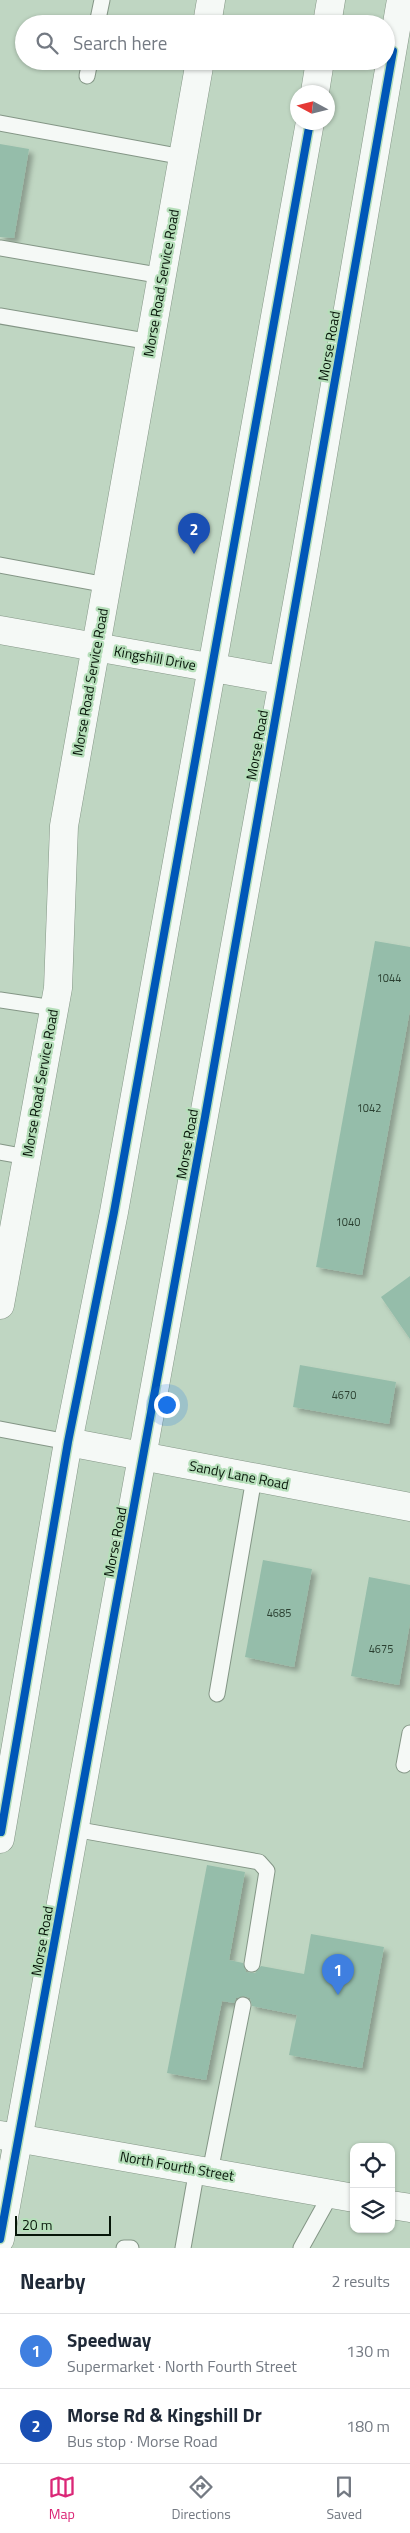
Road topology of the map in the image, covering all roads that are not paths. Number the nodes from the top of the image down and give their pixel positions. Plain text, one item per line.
1 (102, 0) edge
2 (211, 0) edge
3 (331, 0) edge
4 (402, 0) edge
5 (99, 15) edge
6 (208, 15) edge
7 (328, 15) edge
8 (395, 40) edge
9 (198, 70) edge
10 (319, 70) edge
11 (390, 70) edge
12 (316, 85) edge
13 (0, 124) edge
14 (309, 130) edge
15 (183, 156) junction
16 (0, 248) edge
17 (163, 276) junction
18 (0, 316) edge
19 (151, 342) junction
20 (0, 565) edge
21 (107, 585) junction
22 (0, 630) edge
23 (97, 648) junction
24 (211, 668) junction
25 (282, 680) junction
26 (0, 1000) edge
27 (54, 1008) junction
28 (0, 1152) edge
29 (27, 1157) junction
30 (0, 1305) edge
31 (0, 1429) edge
32 (68, 1442) junction
33 (144, 1456) junction
34 (254, 1478) junction
35 (410, 1507) edge
36 (217, 1694) dead end
37 (410, 1733) edge
38 (404, 1765) dead end
39 (74, 1829) junction
40 (0, 1839) edge
41 (252, 1964) dead end
42 (243, 2005) dead end
43 (10, 2136) edge
44 (203, 2171) junction
45 (342, 2196) edge
46 (395, 2206) edge
47 (410, 2208) edge
48 (0, 2239) edge
49 (124, 2248) edge
50 (131, 2248) edge
51 (182, 2248) edge
52 (302, 2248) edge

1 - 5 lane
2 - 6 main road
3 - 7 main road
4 - 8 main road, Morse Road
9 - 15 main road, Morse Road Service Road
10 - 12 main road
11 - 25 main road, Morse Road
13 - 15 lane
14 - 24 main road
15 - 17 main road, Morse Road Service Road
16 - 17 lane
17 - 19 main road, Morse Road Service Road
18 - 19 lane
19 - 21 main road, Morse Road Service Road
20 - 21 lane
21 - 23 main road, Morse Road Service Road
22 - 23 main road, Kingshill Drive
23 - 24 main road, Kingshill Drive
23 - 27 main road, Morse Road Service Road
24 - 25 main road, Kingshill Drive
24 - 32 main road
25 - 33 main road, Morse Road
26 - 27 lane
27 - 29 main road, Morse Road Service Road
28 - 29 lane
29 - 30 main road, Morse Road Service Road
31 - 32 lane
32 - 33 main road, Sandy Lane Road
32 - 40 main road
33 - 34 main road, Sandy Lane Road
33 - 39 main road, Morse Road
34 - 35 main road, Sandy Lane Road
34 - 36 lane
37 - 38 lane
39 - 41 lane
39 - 43 main road, Morse Road
42 - 44 lane
43 - 44 main road, North Fourth Street
43 - 48 main road, Morse Road
44 - 45 main road, North Fourth Street
44 - 51 lane
45 - 52 lane
46 - 47 main road
49 - 50 lane

